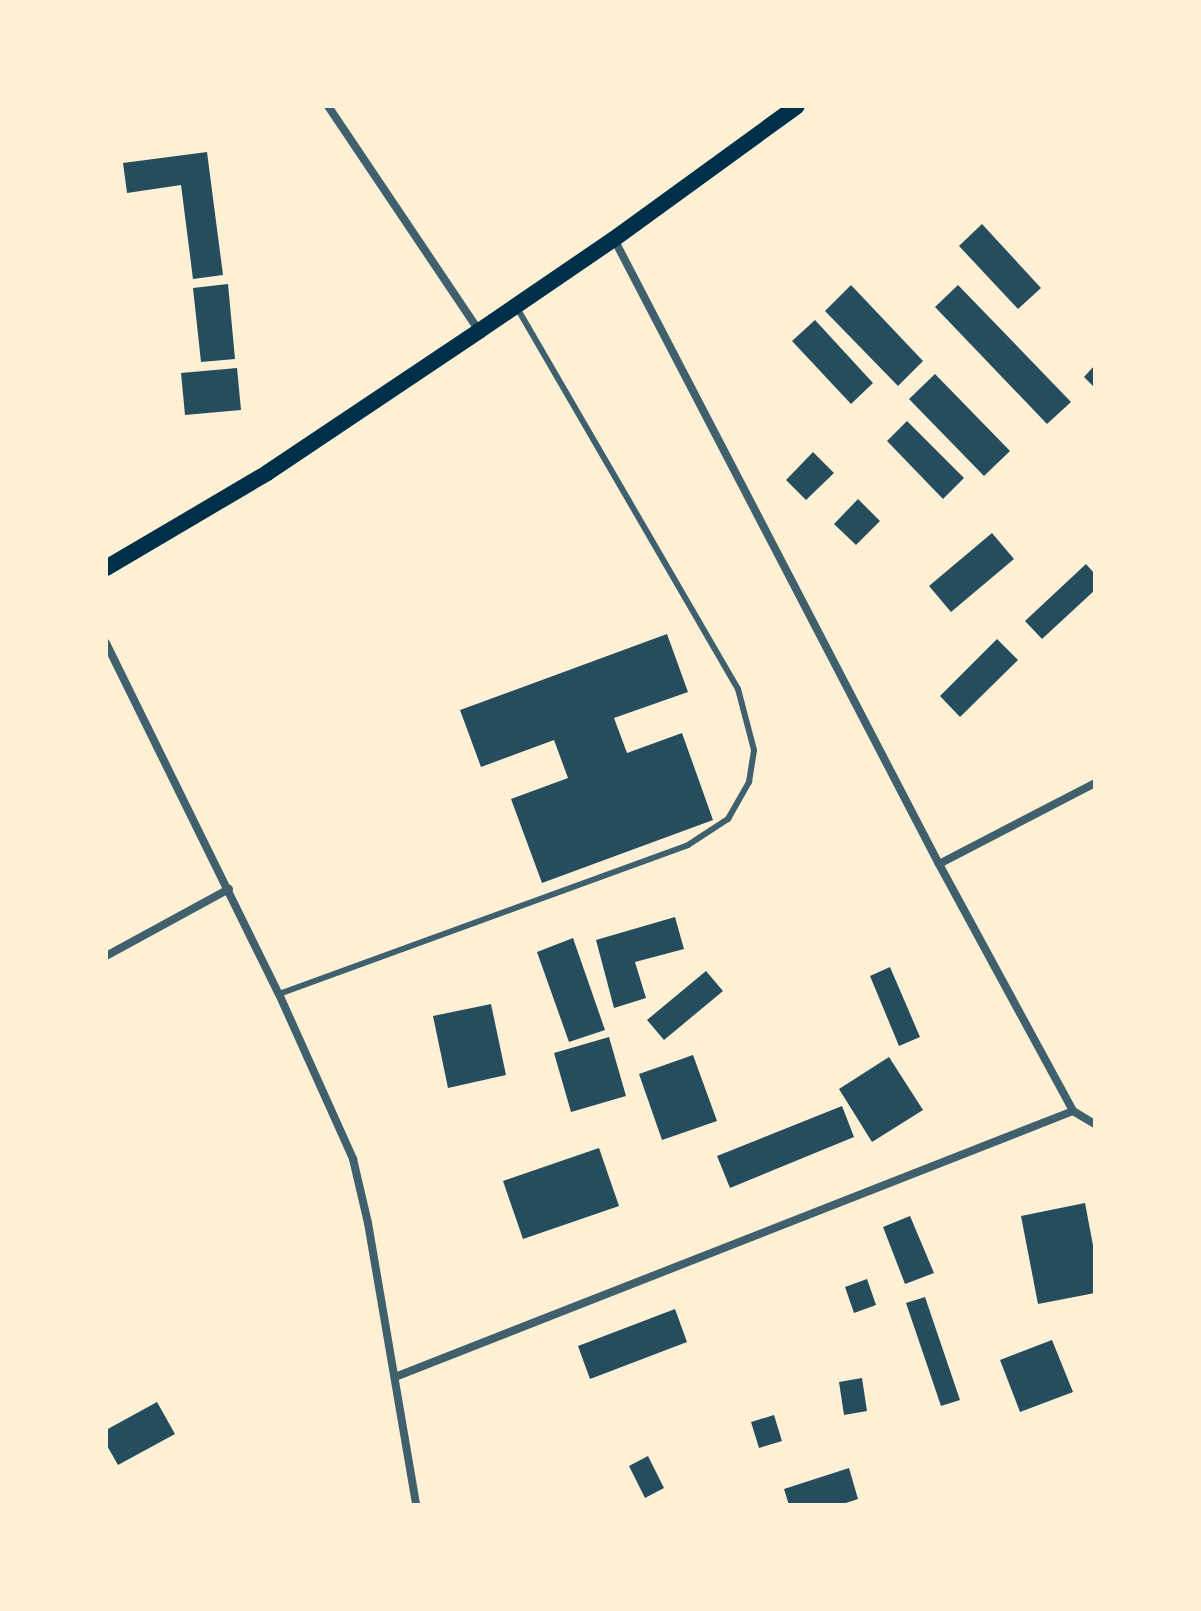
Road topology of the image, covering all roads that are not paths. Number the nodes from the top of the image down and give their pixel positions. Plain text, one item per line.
1 (328, 106) edge
2 (797, 106) edge
3 (614, 239) junction
4 (516, 304) junction
5 (479, 331) junction
6 (106, 568) edge
7 (106, 643) edge
8 (1095, 783) edge
9 (939, 864) junction
10 (229, 889) junction
11 (106, 956) edge
12 (279, 994) junction
13 (1073, 1111) junction
14 (1095, 1124) edge
15 (395, 1377) junction
16 (416, 1505) edge

1 - 5 street
2 - 3 main road
3 - 4 main road
3 - 9 street
4 - 5 main road
4 - 12 lane
5 - 6 main road
7 - 10 street
8 - 9 street
9 - 13 street
10 - 11 street
10 - 12 street
12 - 15 street
13 - 14 street
13 - 15 street
15 - 16 street

